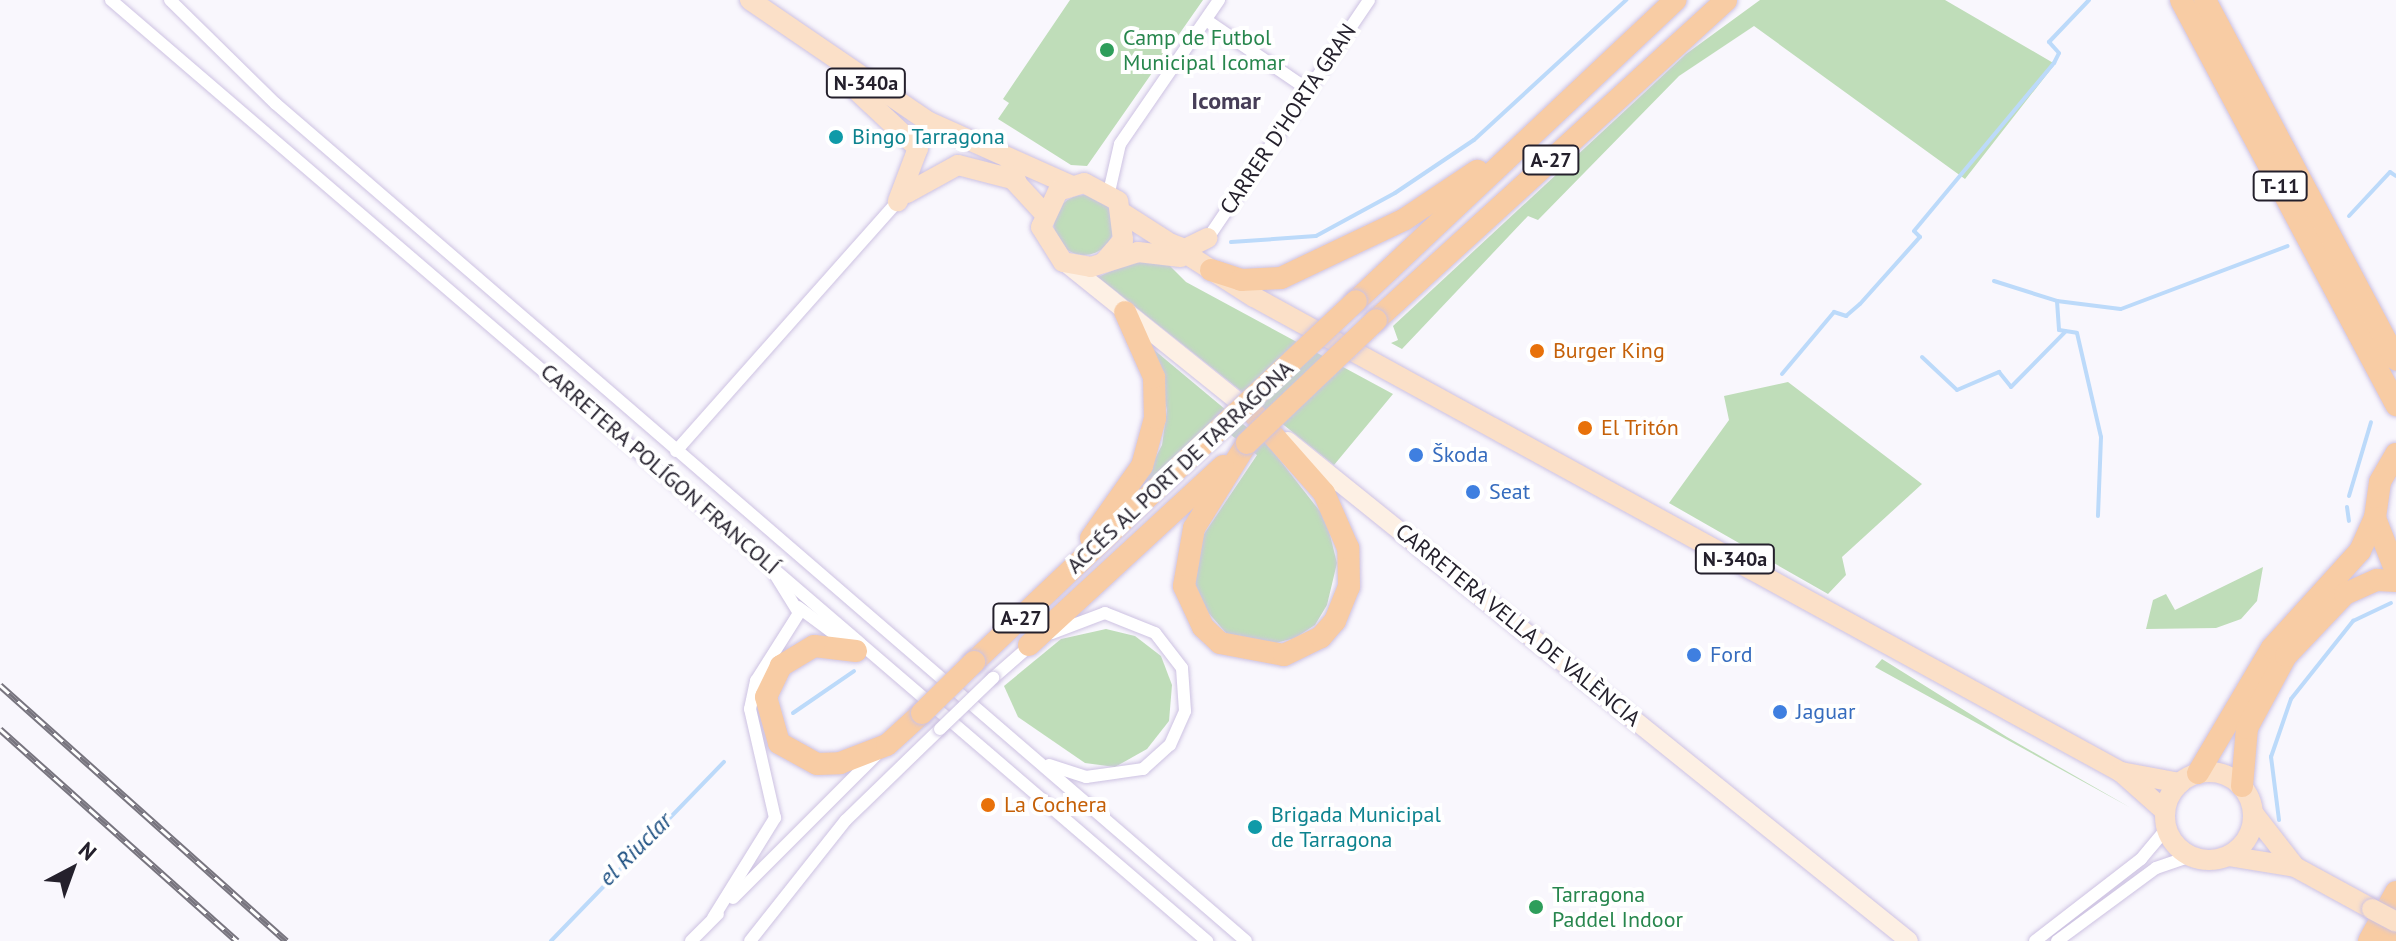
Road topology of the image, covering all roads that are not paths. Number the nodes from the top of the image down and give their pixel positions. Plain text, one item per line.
1 (111, 0) edge
2 (170, 0) edge
3 (750, 0) edge
4 (1219, 0) edge
5 (1369, 0) edge
6 (1675, 0) edge
7 (1726, 0) edge
8 (2181, 0) edge
9 (2205, 0) edge
10 (1206, 20) junction
11 (805, 41) junction
12 (1307, 89) junction
13 (1578, 91) junction
14 (959, 138) junction
15 (1016, 180) junction
16 (1070, 185) junction
17 (1109, 192) junction
18 (898, 201) junction
19 (1043, 212) junction
20 (1124, 214) junction
21 (1208, 238) joint
22 (1163, 241) junction
23 (1104, 262) junction
24 (1067, 264) junction
25 (1202, 265) junction
26 (1125, 312) junction
27 (2388, 366) edge
28 (2396, 405) edge
29 (1255, 415) junction
30 (1247, 443) junction
31 (676, 451) junction
32 (2396, 454) edge
33 (2375, 518) junction
34 (760, 555) junction
35 (2396, 572) edge
36 (1069, 573) junction
37 (2396, 581) edge
38 (798, 607) junction
39 (1029, 645) junction
40 (856, 651) junction
41 (904, 678) junction
42 (887, 745) junction
43 (1042, 762) junction
44 (2121, 772) junction
45 (2189, 778) junction
46 (2242, 786) junction
47 (2253, 813) junction
48 (2166, 819) junction
49 (2191, 856) junction
50 (2228, 856) junction
51 (2295, 867) junction
52 (2396, 892) edge
53 (713, 918) junction
54 (2396, 922) edge
55 (2396, 932) edge
56 (691, 941) edge
57 (750, 941) edge
58 (1207, 941) edge
59 (1246, 941) edge
60 (1909, 941) edge
61 (2035, 941) edge
62 (2057, 941) edge
63 (2369, 941) edge
64 (2391, 941) edge

1 - 34 street, CARRETERA POLÍGON FRANCOLÍ
2 - 31 street, CARRETERA POLÍGON FRANCOLÍ
3 - 11 main road, N-340a
4 - 10 street
5 - 12 street, CARRER D'HORTA GRAN
6 - 13 highway, ACCÉS AL PORT DE TARRAGONA / A-27
7 - 30 highway, ACCÉS AL PORT DE TARRAGONA / A-27, bridge
8 - 27 highway, T-11
9 - 27 highway, T-11
10 - 12 street
10 - 17 street
11 - 14 main road, N-340a
11 - 18 main road
12 - 21 street, CARRER D'HORTA GRAN
13 - 25 highway
13 - 36 highway, ACCÉS AL PORT DE TARRAGONA / A-27, bridge
14 - 15 main road, N-340a
14 - 16 main road, N-340a
15 - 18 main road
15 - 19 main road, N-340a
16 - 17 main road, N-340a
16 - 19 main road
17 - 20 main road, N-340a
18 - 31 street
19 - 24 main road, N-340a
20 - 22 main road, N-340a
20 - 23 main road
21 - 22 main road
22 - 25 main road, N-340a
23 - 24 main road, N-340a
23 - 25 main road, N-340a
24 - 26 street, CARRETERA VELLA DE VALÈNCIA
25 - 44 main road, N-340a
26 - 29 street, CARRETERA VELLA DE VALÈNCIA
26 - 36 highway
27 - 28 highway, T-11
29 - 30 highway
29 - 60 street, CARRETERA VELLA DE VALÈNCIA
30 - 39 highway, ACCÉS AL PORT DE TARRAGONA / A-27
31 - 43 street, CARRETERA POLÍGON FRANCOLÍ
32 - 33 highway
33 - 35 highway
33 - 45 highway
34 - 38 street
34 - 41 street, CARRETERA POLÍGON FRANCOLÍ
36 - 42 highway, ACCÉS AL PORT DE TARRAGONA / A-27, bridge
37 - 46 highway
38 - 40 street
38 - 53 street
39 - 43 street
39 - 57 street, ACCÉS AL PORT DE TARRAGONA / A-27, bridge
40 - 41 street
40 - 42 highway
41 - 58 street, CARRETERA POLÍGON FRANCOLÍ
42 - 53 street, ACCÉS AL PORT DE TARRAGONA / A-27
43 - 59 street, CARRETERA POLÍGON FRANCOLÍ
44 - 45 main road, N-340a
44 - 48 main road, N-340a
45 - 46 main road, N-340a
45 - 48 main road
46 - 47 main road
47 - 50 main road
47 - 51 main road
48 - 49 main road, N-340a
48 - 61 street
49 - 50 main road
49 - 62 street
50 - 51 main road
51 - 54 main road, bridge
52 - 63 highway
53 - 56 street, ACCÉS AL PORT DE TARRAGONA / A-27
55 - 64 highway

